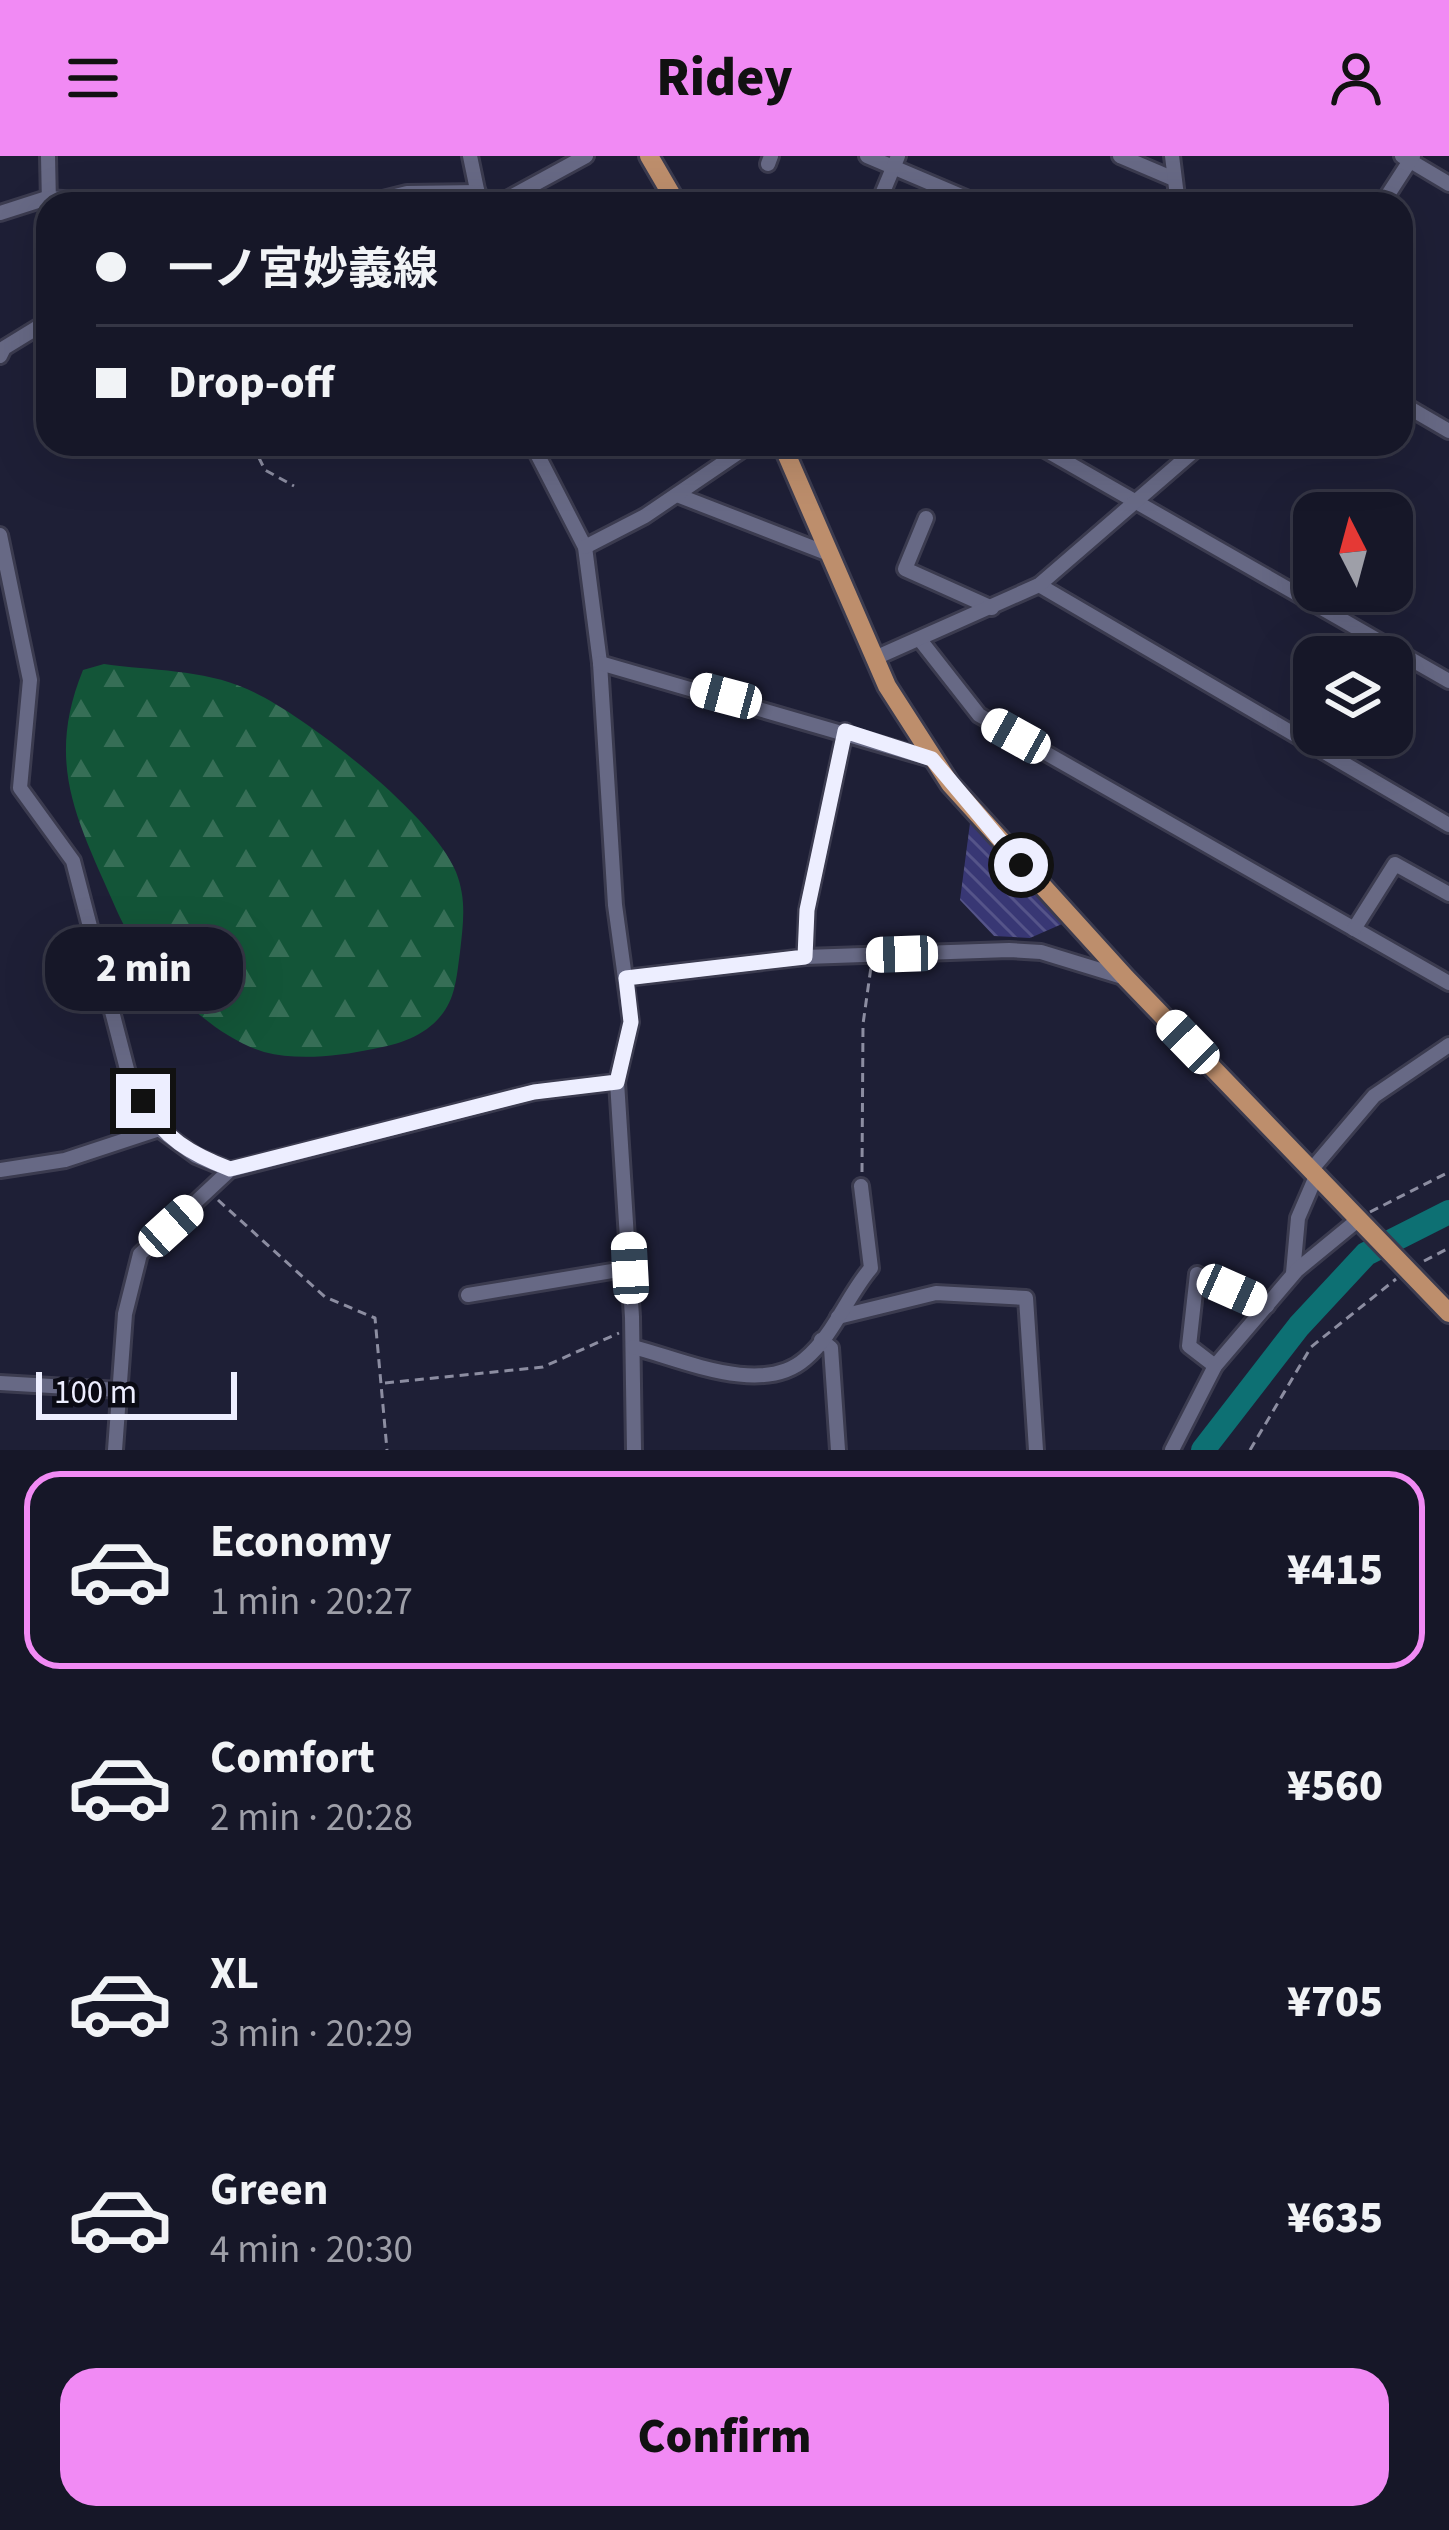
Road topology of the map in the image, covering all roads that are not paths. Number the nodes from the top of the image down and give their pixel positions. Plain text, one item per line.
1 (48, 156) edge
2 (470, 156) edge
3 (586, 156) edge
4 (649, 156) edge
5 (867, 156) edge
6 (1120, 156) edge
7 (1172, 156) edge
8 (1408, 158) edge
9 (896, 162) edge
10 (1174, 178) junction
11 (1449, 184) edge
12 (48, 192) edge
13 (478, 192) edge
14 (527, 192) edge
15 (670, 192) edge
16 (883, 192) edge
17 (952, 192) edge
18 (1176, 192) edge
19 (1389, 192) edge
20 (36, 204) edge
21 (0, 213) edge
22 (36, 328) edge
23 (0, 356) edge
24 (1413, 410) edge
25 (1449, 431) edge
26 (538, 456) edge
27 (734, 456) edge
28 (787, 456) edge
29 (1057, 456) edge
30 (1188, 456) edge
31 (677, 494) junction
32 (1138, 499) junction
33 (926, 518) dead end
34 (0, 535) edge
35 (585, 547) junction
36 (829, 554) junction
37 (1039, 585) junction
38 (992, 608) junction
39 (921, 641) junction
40 (875, 658) junction
41 (600, 662) junction
42 (1449, 681) edge
43 (845, 731) junction
44 (932, 759) junction
45 (1449, 825) edge
46 (1449, 894) edge
47 (1354, 928) junction
48 (805, 957) junction
49 (626, 978) junction
50 (1126, 978) junction
51 (1449, 983) edge
52 (1449, 1046) edge
53 (617, 1082) junction
54 (158, 1129) junction
55 (230, 1169) junction
56 (0, 1170) edge
57 (1314, 1172) junction
58 (861, 1186) road end
59 (1362, 1222) junction
60 (630, 1268) junction
61 (1293, 1274) junction
62 (468, 1295) dead end
63 (1268, 1306) junction
64 (1449, 1313) edge
65 (838, 1318) junction
66 (821, 1340) junction
67 (633, 1347) junction
68 (1215, 1366) junction
69 (0, 1383) edge
70 (118, 1390) junction
71 (115, 1450) edge
72 (634, 1450) edge
73 (838, 1450) edge
74 (1036, 1450) edge
75 (1172, 1450) edge

1 - 12 street
2 - 13 street
3 - 14 street
4 - 15 main road
5 - 9 street
6 - 10 street
7 - 10 street
8 - 11 street
8 - 19 street
9 - 16 street
9 - 17 street
10 - 18 street
20 - 21 street
22 - 23 street
24 - 25 street
26 - 35 street
27 - 31 street
28 - 36 main road
29 - 32 street
30 - 32 street
31 - 35 street
31 - 36 street
32 - 37 street
32 - 42 street
33 - 38 street
34 - 54 street
35 - 41 street
36 - 40 main road
37 - 38 street
37 - 45 street
38 - 39 street
39 - 40 street
39 - 47 street
40 - 44 main road
41 - 43 street
41 - 49 street
43 - 44 street
43 - 48 street
44 - 50 main road
46 - 47 street
47 - 51 street
48 - 49 street
48 - 50 street
49 - 53 street
50 - 57 main road
52 - 57 street
53 - 55 street
53 - 60 street
54 - 55 street
54 - 56 street
55 - 70 street
57 - 59 main road
57 - 61 street
58 - 65 street
59 - 61 street
59 - 64 main road
60 - 62 street
60 - 67 street
61 - 63 street
63 - 68 street
63 - 68 street
65 - 66 street
65 - 74 street
66 - 67 street
66 - 73 street
67 - 72 street
68 - 75 street
69 - 70 street
70 - 71 street

